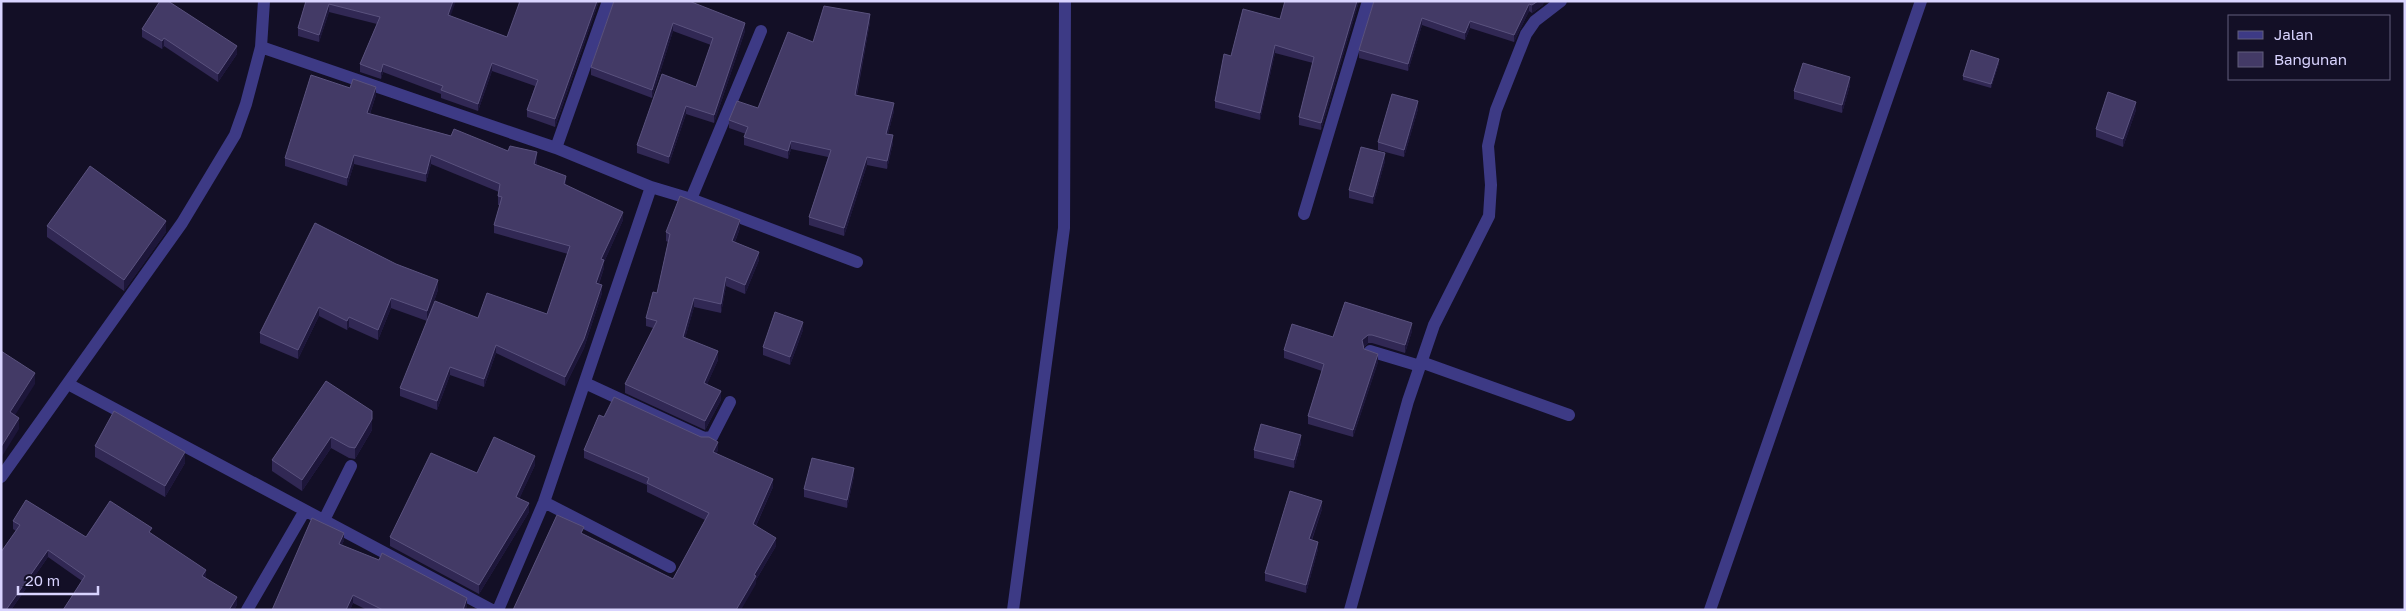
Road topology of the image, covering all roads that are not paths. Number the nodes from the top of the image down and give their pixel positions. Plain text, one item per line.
1 (264, 1) edge
2 (608, 1) edge
3 (1065, 1) edge
4 (1368, 1) edge
5 (1561, 1) edge
6 (1921, 1) edge
7 (761, 30) dead end
8 (260, 47) junction
9 (556, 148) junction
10 (651, 187) junction
11 (691, 198) junction
12 (1304, 214) dead end
13 (857, 262) dead end
14 (1370, 351) edge
15 (1421, 364) junction
16 (585, 383) junction
17 (68, 384) junction
18 (730, 402) dead end
19 (1569, 415) dead end
20 (351, 466) edge
21 (1, 477) edge
22 (544, 502) junction
23 (304, 512) junction
24 (323, 522) junction
25 (670, 567) dead end
26 (247, 610) edge
27 (492, 610) edge
28 (498, 610) edge
29 (1013, 610) edge
30 (1350, 610) edge
31 (1710, 610) edge

1 - 8 street
2 - 9 street
3 - 29 street
4 - 12 street
5 - 15 street
6 - 31 street
7 - 11 street
8 - 9 street
8 - 17 street
9 - 10 street
10 - 11 street
10 - 16 street
11 - 13 street
14 - 15 street
15 - 19 street
15 - 30 street
16 - 18 street
16 - 22 street
17 - 21 street
17 - 23 street
20 - 24 street
22 - 25 street
22 - 28 street
23 - 24 street
23 - 26 street
24 - 27 street

